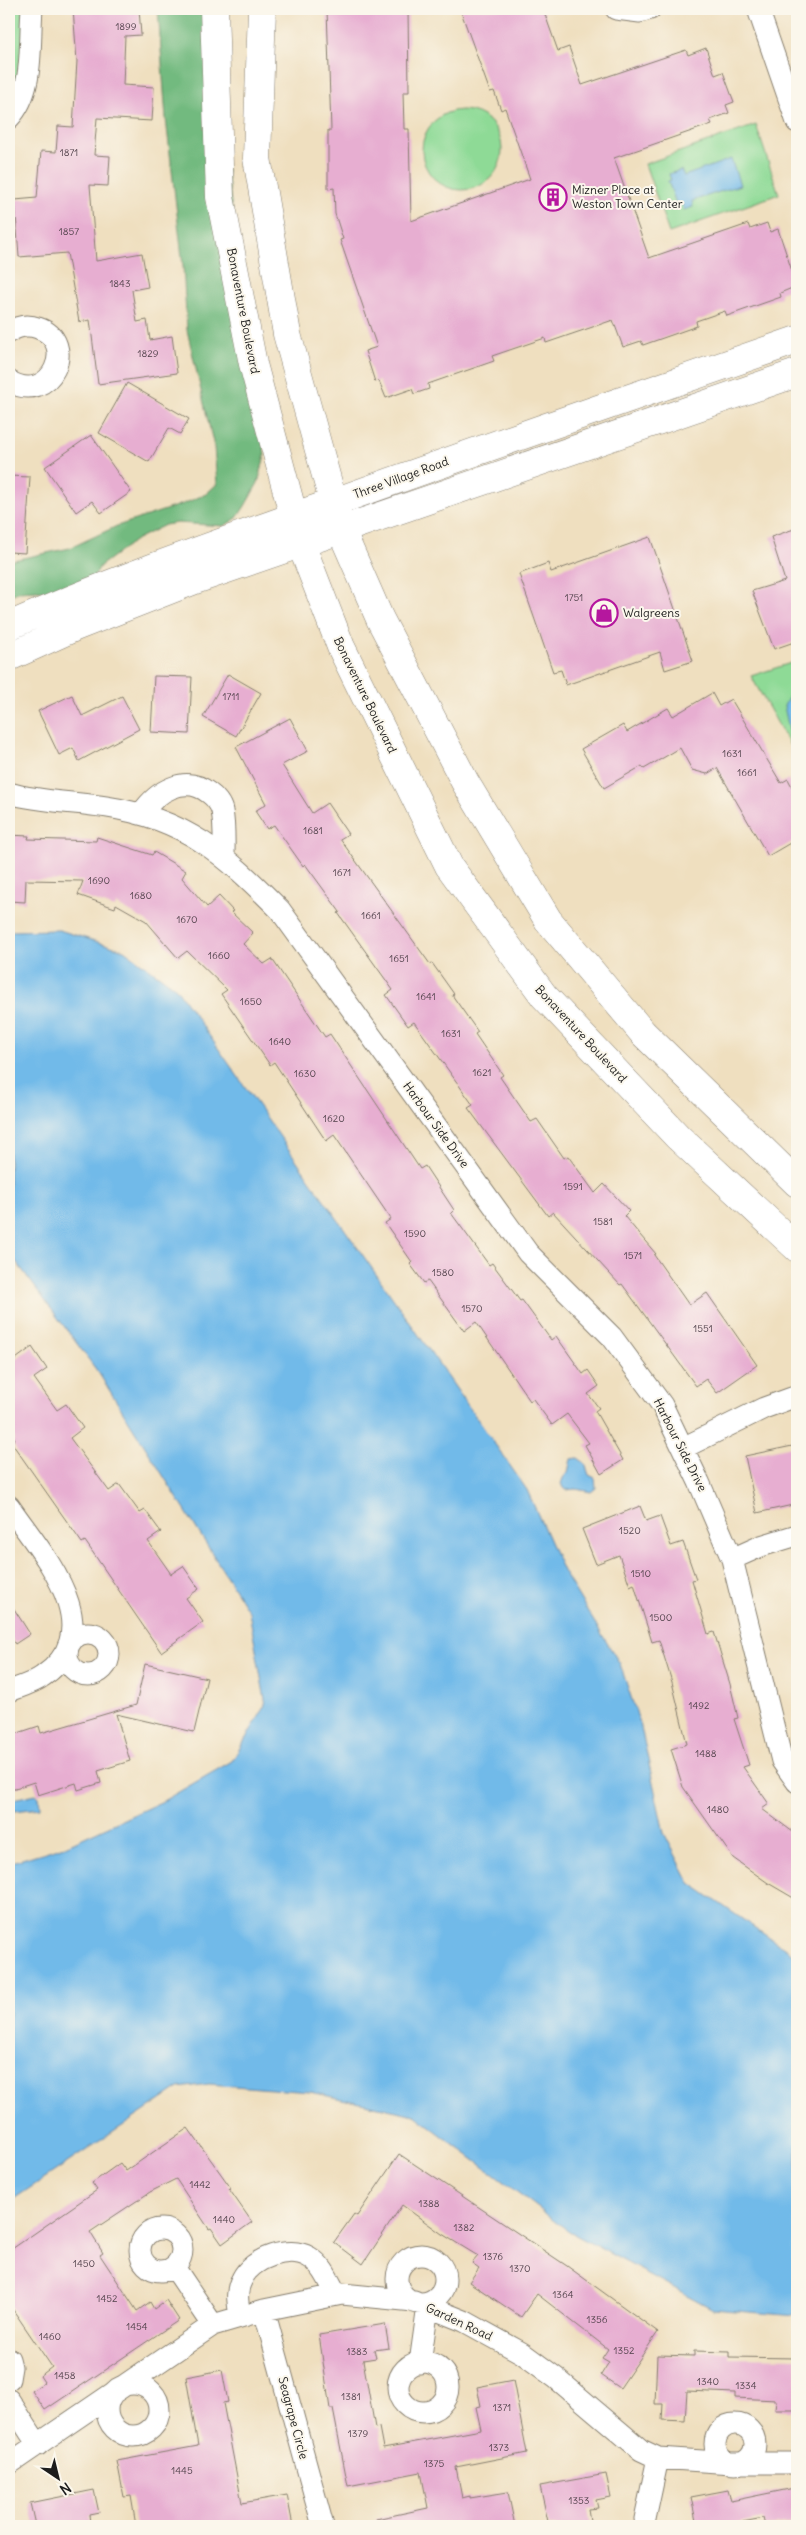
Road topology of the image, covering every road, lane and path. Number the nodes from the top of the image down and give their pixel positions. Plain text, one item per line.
1 (32, 9) edge
2 (214, 9) edge
3 (262, 9) edge
4 (616, 9) edge
5 (650, 9) edge
6 (758, 9) edge
7 (9, 118) edge
8 (797, 122) edge
9 (9, 332) edge
10 (797, 340) edge
11 (797, 373) edge
12 (9, 381) edge
13 (333, 502) junction
14 (293, 516) junction
15 (341, 530) junction
16 (301, 544) junction
17 (9, 626) edge
18 (9, 657) edge
19 (9, 793) edge
20 (48, 800) junction
21 (9, 801) edge
22 (142, 813) junction
23 (224, 857) junction
24 (797, 1183) edge
25 (797, 1248) edge
26 (797, 1385) edge
27 (797, 1396) edge
28 (764, 1408) junction
29 (683, 1448) junction
30 (9, 1506) edge
31 (797, 1535) edge
32 (732, 1559) junction
33 (9, 1692) edge
34 (797, 1782) edge
35 (174, 2267) dead end
36 (336, 2294) junction
37 (421, 2304) junction
38 (264, 2310) junction
39 (240, 2316) junction
40 (213, 2325) junction
41 (9, 2359) edge
42 (420, 2363) dead end
43 (9, 2379) edge
44 (9, 2400) edge
45 (38, 2445) junction
46 (658, 2458) junction
47 (797, 2463) edge
48 (9, 2464) edge
49 (644, 2524) edge
50 (322, 2526) edge

1 - 7 street
2 - 14 main road, Bonaventure Boulevard
3 - 13 main road
4 - 5 street
6 - 8 street
9 - 12 street
10 - 13 main road, Three Village Road
11 - 15 main road
13 - 14 main road, Three Village Road
13 - 15 main road
14 - 16 main road, Bonaventure Boulevard
14 - 17 main road, Three Village Road
15 - 16 main road
15 - 24 main road
16 - 18 main road
16 - 25 main road, Bonaventure Boulevard
19 - 20 street, Harbour Side Drive
20 - 21 street, Harbour Side Drive
20 - 22 street, Harbour Side Drive
22 - 23 street, Harbour Side Drive
22 - 23 street
23 - 29 street, Harbour Side Drive
26 - 28 street
27 - 28 street
28 - 29 street
29 - 32 street, Harbour Side Drive
30 - 33 street
31 - 32 street
32 - 34 street, Harbour Side Drive
35 - 40 street
36 - 37 street, Garden Road
36 - 38 street, Garden Road
36 - 39 street
37 - 42 street
37 - 46 street, Garden Road
38 - 39 street, Garden Road
38 - 50 street, Seagrape Circle
39 - 40 street, Garden Road
40 - 45 street, Garden Road
41 - 43 street
44 - 45 street
45 - 48 street, Garden Road
46 - 47 street, Garden Road
46 - 49 street

